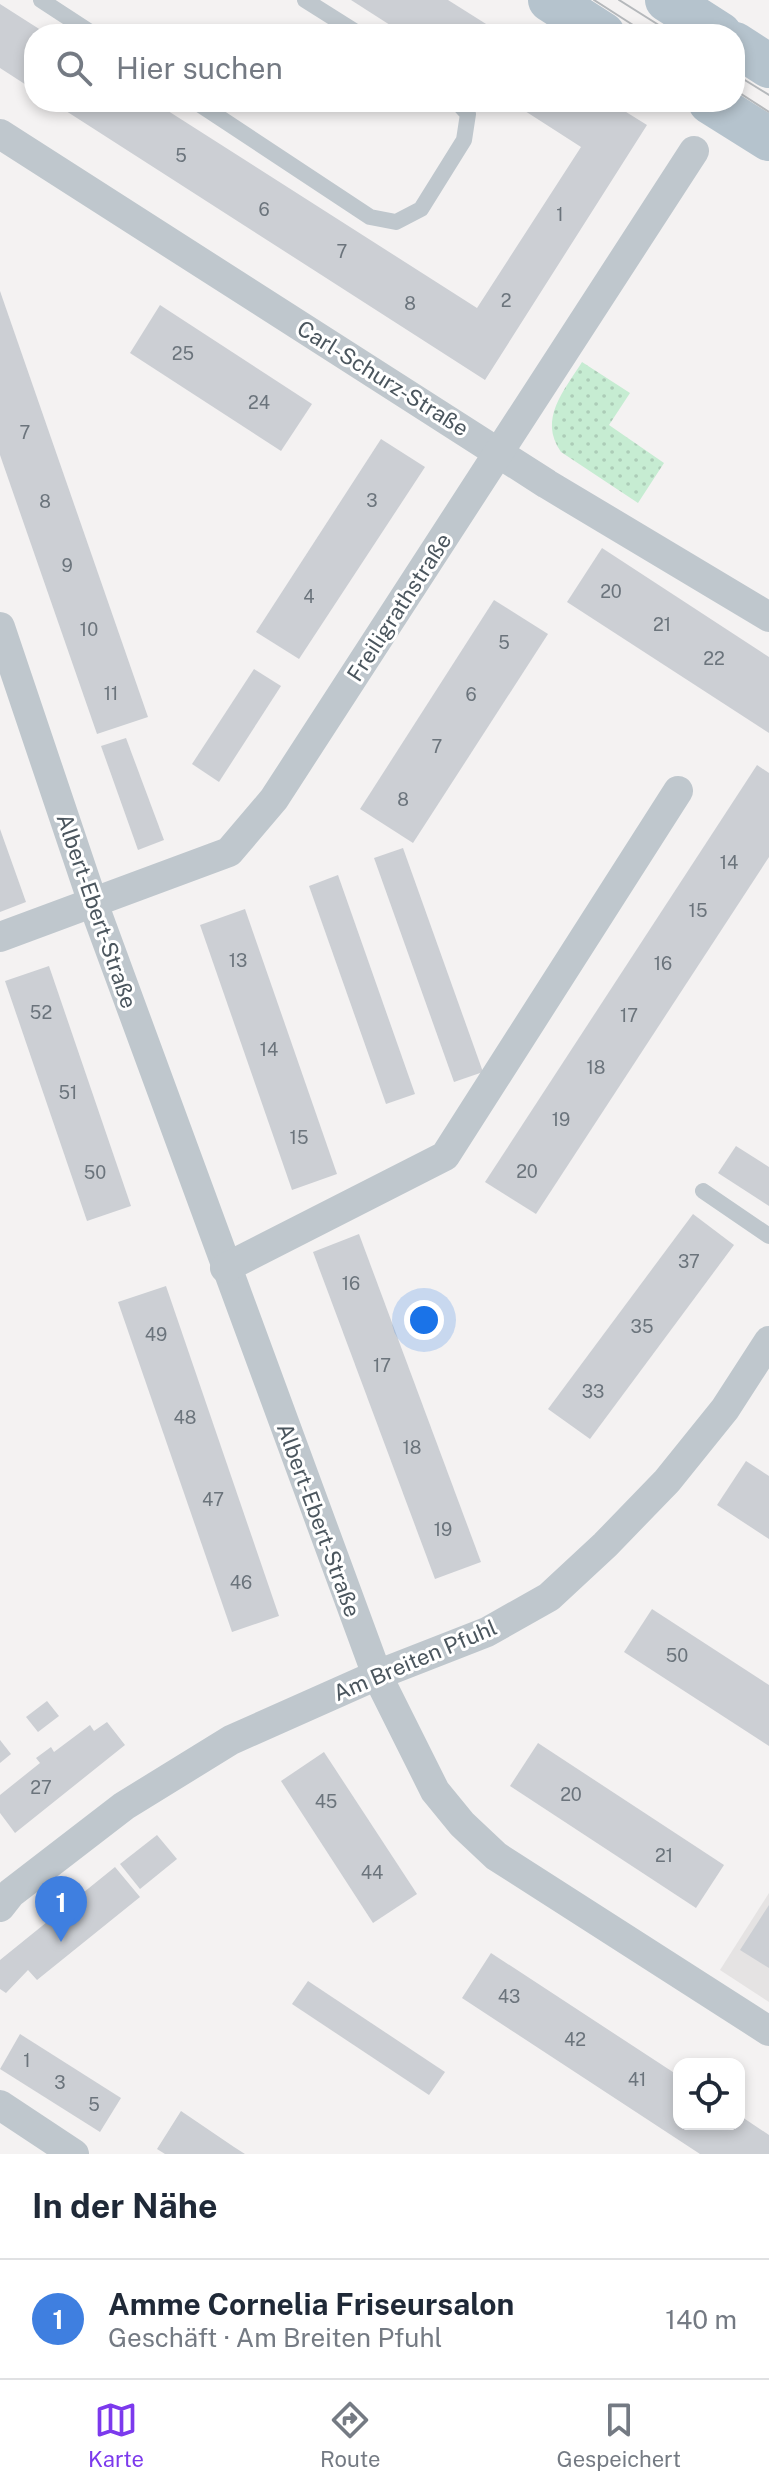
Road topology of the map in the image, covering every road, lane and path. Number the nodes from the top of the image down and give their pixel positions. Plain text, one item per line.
1 (41, 0) edge
2 (305, 0) edge
3 (550, 0) edge
4 (667, 0) edge
5 (78, 24) edge
6 (343, 24) edge
7 (587, 24) edge
8 (704, 24) edge
9 (745, 50) edge
10 (769, 66) edge
11 (211, 112) edge
12 (466, 112) edge
13 (726, 112) edge
14 (0, 134) edge
15 (769, 139) edge
16 (694, 151) dead end
17 (499, 452) junction
18 (769, 617) edge
19 (0, 627) edge
20 (678, 791) dead end
21 (93, 903) junction
22 (0, 937) edge
23 (703, 1191) dead end
24 (769, 1236) edge
25 (225, 1268) junction
26 (769, 1341) edge
27 (377, 1675) junction
28 (4, 1893) edge
29 (769, 2031) edge
30 (0, 2105) edge
31 (74, 2154) edge

1 - 5 lane
2 - 6 lane
3 - 7 main road
4 - 8 main road
9 - 10 main road
11 - 12 lane
13 - 15 main road
14 - 17 street, Carl-Schurz-Straße
16 - 17 street, Freiligrathstraße
17 - 18 street, Carl-Schurz-Straße
17 - 21 street, Freiligrathstraße
19 - 21 street, Albert-Ebert-Straße
20 - 25 street
21 - 22 street, Freiligrathstraße
21 - 25 street, Albert-Ebert-Straße
23 - 24 lane
25 - 27 street, Albert-Ebert-Straße
26 - 27 street, Am Breiten Pfuhl
27 - 28 street, Am Breiten Pfuhl
27 - 29 street, Albert-Ebert-Straße
30 - 31 street

